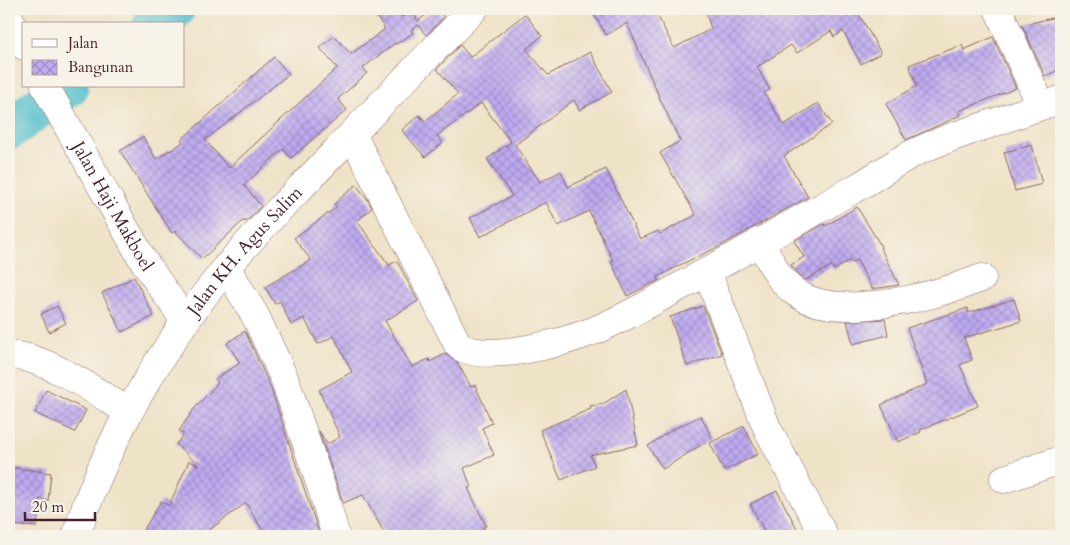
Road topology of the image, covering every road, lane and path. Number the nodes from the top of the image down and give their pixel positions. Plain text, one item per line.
1 (474, 9) edge
2 (998, 9) edge
3 (9, 18) edge
4 (22, 42) edge
5 (46, 88) edge
6 (1051, 103) edge
7 (352, 134) junction
8 (760, 241) junction
9 (226, 267) junction
10 (707, 272) junction
11 (982, 278) dead end
12 (185, 321) junction
13 (9, 355) edge
14 (129, 412) junction
15 (1061, 460) edge
16 (1004, 479) dead end
17 (76, 536) edge
18 (336, 536) edge
19 (824, 536) edge

1 - 7 main road, Jalan KH. Agus Salim
2 - 6 main road
3 - 4 main road
5 - 12 main road, Jalan Haji Makboel
6 - 8 main road
7 - 9 main road, Jalan KH. Agus Salim
7 - 10 main road
8 - 10 main road
8 - 11 main road
9 - 12 main road, Jalan KH. Agus Salim
9 - 18 main road
10 - 19 main road
12 - 14 main road, Jalan KH. Agus Salim
13 - 14 main road
14 - 17 main road, Jalan KH. Agus Salim
15 - 16 main road

